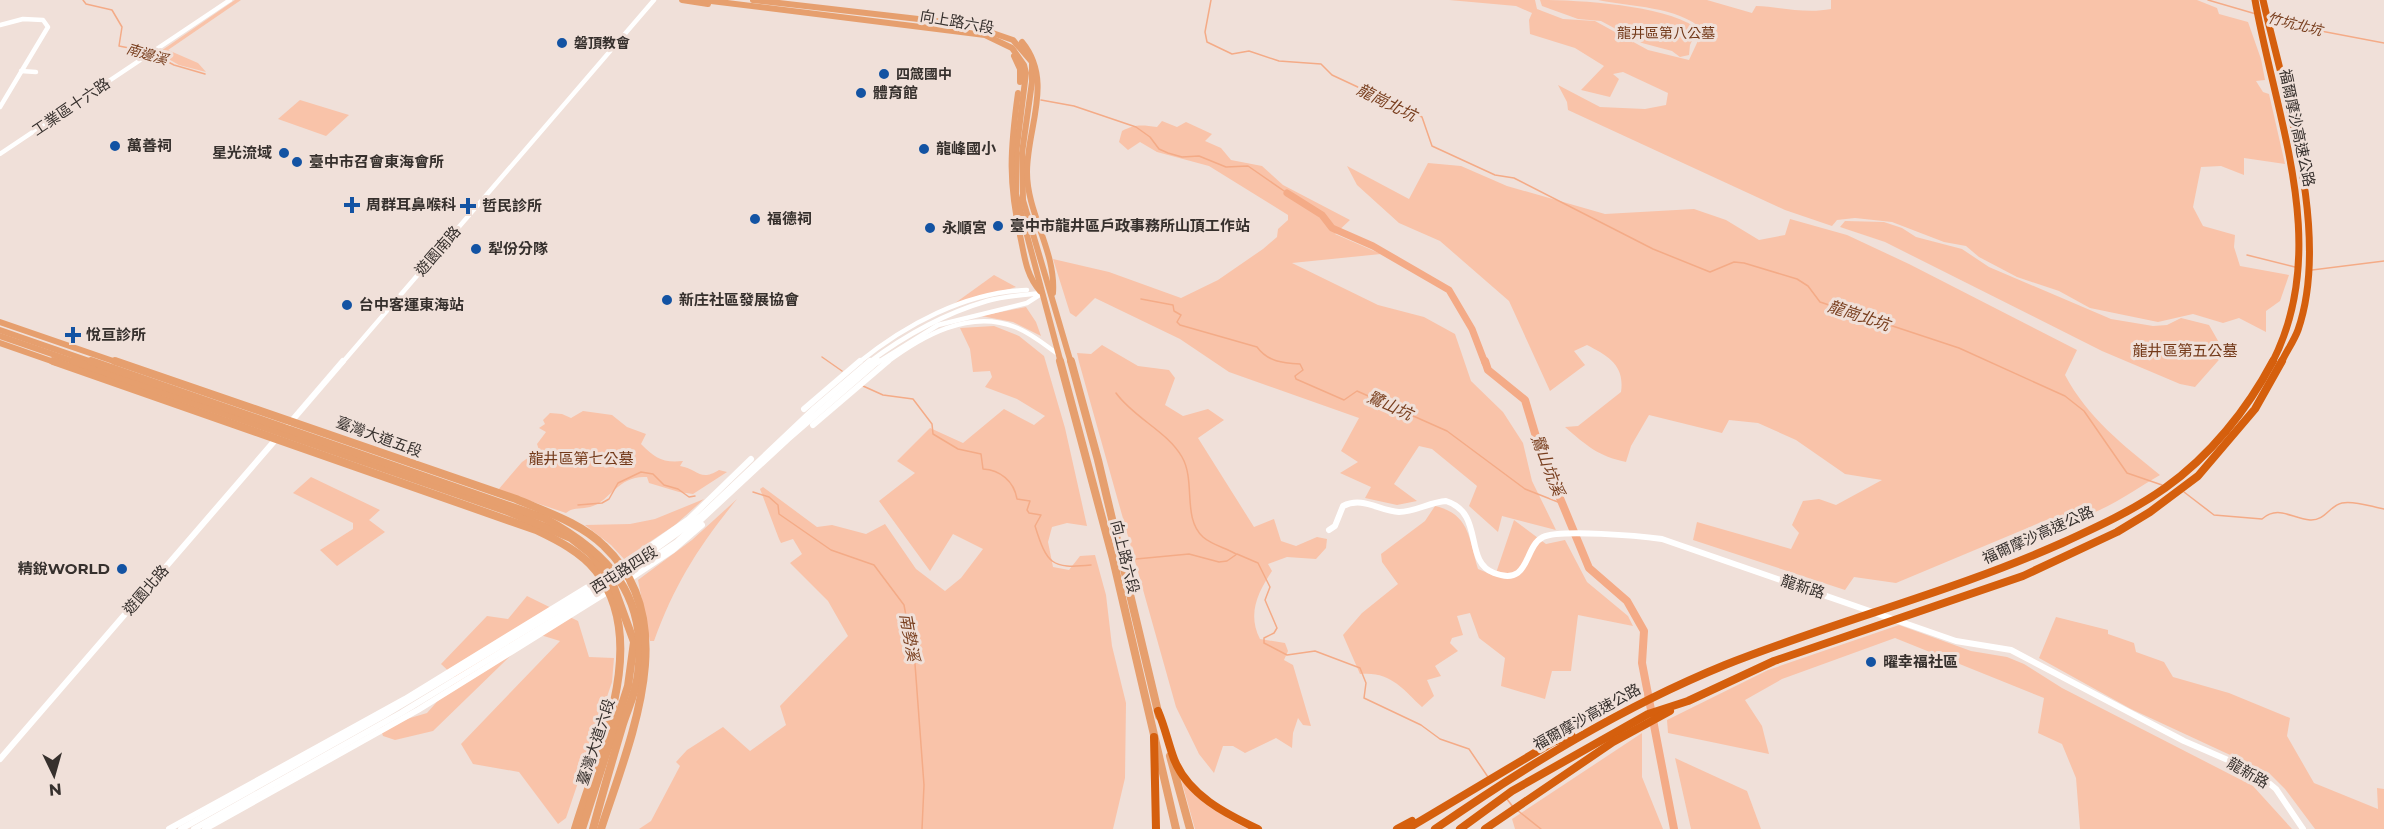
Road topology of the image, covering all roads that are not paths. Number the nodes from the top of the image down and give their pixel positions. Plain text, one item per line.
1 (230, 0) edge
2 (654, 0) edge
3 (682, 0) edge
4 (703, 0) edge
5 (728, 0) edge
6 (753, 0) edge
7 (2255, 0) edge
8 (2263, 0) edge
9 (0, 25) edge
10 (21, 71) junction
11 (36, 72) dead end
12 (0, 107) edge
13 (0, 154) edge
14 (1042, 293) junction
15 (1053, 296) junction
16 (951, 321) junction
17 (987, 321) junction
18 (0, 322) edge
19 (0, 330) edge
20 (0, 336) edge
21 (0, 343) edge
22 (1059, 355) junction
23 (804, 409) dead end
24 (813, 425) dead end
25 (284, 430) junction
26 (751, 459) dead end
27 (764, 462) junction
28 (544, 518) junction
29 (563, 519) junction
30 (1329, 530) dead end
31 (675, 540) junction
32 (623, 566) junction
33 (608, 575) junction
34 (627, 581) junction
35 (611, 590) junction
36 (556, 616) junction
37 (632, 662) joint
38 (622, 668) joint
39 (641, 678) junction
40 (443, 681) junction
41 (450, 690) junction
42 (405, 699) junction
43 (1688, 701) junction
44 (1158, 711) junction
45 (401, 713) junction
46 (1587, 731) junction
47 (1154, 737) junction
48 (0, 759) edge
49 (1435, 811) junction
50 (1487, 827) edge
51 (169, 829) edge
52 (181, 829) edge
53 (194, 829) edge
54 (205, 829) edge
55 (575, 829) edge
56 (582, 829) edge
57 (592, 829) edge
58 (601, 829) edge
59 (1156, 829) edge
60 (1176, 829) edge
61 (1190, 829) edge
62 (1258, 829) edge
63 (1397, 829) edge
64 (1407, 829) edge
65 (1435, 829) edge
66 (1460, 829) edge
67 (2303, 829) edge

1 - 13 street, 工業區十六路
2 - 25 street, 遊園南路
3 - 14 main road, 向上路六段
4 - 14 main road, 向上路六段
5 - 15 main road, 向上路六段
6 - 15 main road, 向上路六段
7 - 46 highway, 福爾摩沙高速公路
8 - 43 highway, 福爾摩沙高速公路
9 - 10 street
10 - 11 street
10 - 12 street
14 - 15 street
14 - 16 street, 西屯路四段
14 - 22 main road, 向上路六段
14 - 23 street
14 - 31 street, 西屯路四段
15 - 44 main road, 向上路六段
16 - 17 street
16 - 27 street, 西屯路四段
17 - 22 street
17 - 24 street
18 - 25 main road, 臺灣大道五段
19 - 25 main road, 臺灣大道五段
20 - 25 main road, 臺灣大道五段
21 - 25 main road, 臺灣大道五段
22 - 47 main road, 向上路六段
25 - 28 main road, 臺灣大道五段
25 - 29 main road, 臺灣大道五段
25 - 33 main road, 臺灣大道五段
25 - 48 street, 遊園北路
26 - 32 street, 西屯路四段
27 - 31 street, 西屯路四段
27 - 34 street, 西屯路四段
28 - 29 street
28 - 33 main road, 臺灣大道五段
29 - 32 main road, 臺灣大道五段
30 - 67 street, 龍新路
31 - 36 street, 西屯路四段
32 - 33 street, 西屯路四段
32 - 34 main road, 臺灣大道五段
33 - 34 main road, 臺灣大道五段
33 - 35 main road, 臺灣大道五段
33 - 42 street, 西屯路四段
34 - 35 street, 西屯路四段
34 - 39 main road, 臺灣大道五段
35 - 37 main road, 臺灣大道五段
35 - 38 main road, 臺灣大道五段
35 - 41 street, 西屯路四段
36 - 40 street, 西屯路四段
36 - 45 street, 西屯路四段
37 - 56 main road, 臺灣大道六段
38 - 55 main road, 臺灣大道六段
39 - 57 main road, 臺灣大道六段
39 - 58 main road, 臺灣大道六段
40 - 42 street
40 - 52 street, 西屯路四段
41 - 45 street
41 - 54 street, 西屯路四段
42 - 51 street, 西屯路四段
43 - 50 highway
43 - 66 highway, 福爾摩沙高速公路
44 - 61 main road, 向上路六段
44 - 62 highway
45 - 53 street, 西屯路四段
46 - 49 highway
46 - 65 highway, 福爾摩沙高速公路
47 - 59 highway
47 - 60 main road, 向上路六段
49 - 63 highway
49 - 64 highway

